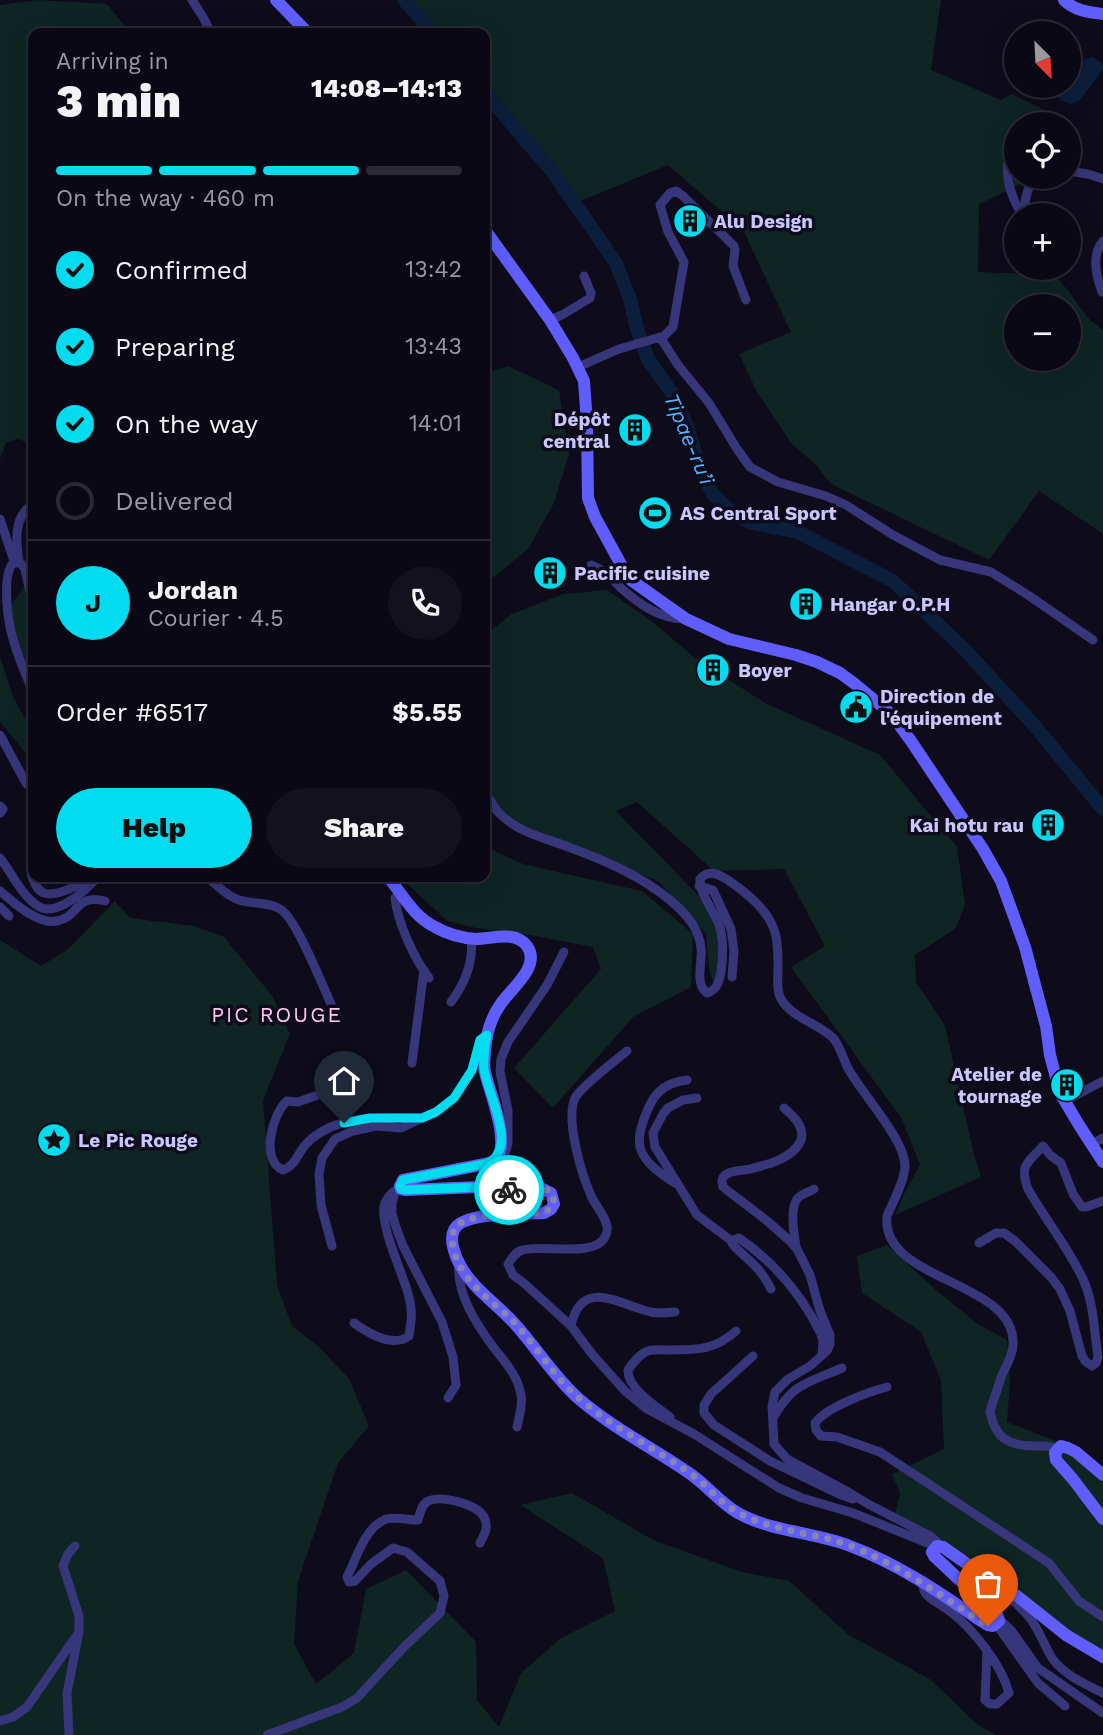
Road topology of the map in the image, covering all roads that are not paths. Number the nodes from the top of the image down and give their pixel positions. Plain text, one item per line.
1 (192, 0) edge
2 (276, 0) edge
3 (1064, 0) edge
4 (1103, 14) edge
5 (208, 28) edge
6 (303, 28) edge
7 (1081, 174) edge
8 (1103, 179) edge
9 (1012, 189) edge
10 (1028, 189) edge
11 (490, 237) edge
12 (1103, 242) edge
13 (584, 276) dead end
14 (1102, 292) edge
15 (746, 300) dead end
16 (550, 320) junction
17 (657, 338) junction
18 (578, 367) junction
19 (28, 509) edge
20 (0, 519) edge
21 (17, 562) junction
22 (591, 565) dead end
23 (28, 583) edge
24 (686, 619) junction
25 (1093, 640) dead end
26 (28, 680) edge
27 (0, 734) edge
28 (28, 785) edge
29 (490, 798) edge
30 (0, 806) edge
31 (0, 813) edge
32 (0, 858) edge
33 (34, 882) edge
34 (84, 882) edge
35 (90, 882) edge
36 (213, 882) edge
37 (392, 882) edge
38 (699, 886) junction
39 (0, 891) edge
40 (400, 892) junction
41 (77, 896) junction
42 (105, 901) dead end
43 (0, 907) edge
44 (9, 916) dead end
45 (53, 921) junction
46 (471, 938) junction
47 (564, 952) dead end
48 (732, 977) dead end
49 (451, 1002) dead end
50 (336, 1016) dead end
51 (487, 1035) junction
52 (627, 1051) dead end
53 (412, 1063) dead end
54 (687, 1080) dead end
55 (1103, 1081) edge
56 (335, 1089) dead end
57 (697, 1098) dead end
58 (1065, 1101) junction
59 (784, 1108) dead end
60 (422, 1118) junction
61 (1097, 1141) edge
62 (494, 1161) junction
63 (1103, 1162) edge
64 (679, 1185) junction
65 (397, 1189) junction
66 (814, 1189) dead end
67 (1103, 1201) edge
68 (733, 1242) junction
69 (979, 1243) dead end
70 (332, 1246) dead end
71 (797, 1249) junction
72 (459, 1264) junction
73 (771, 1289) dead end
74 (675, 1312) dead end
75 (354, 1323) dead end
76 (571, 1326) junction
77 (736, 1331) dead end
78 (822, 1355) junction
79 (753, 1356) dead end
80 (842, 1368) dead end
81 (887, 1387) dead end
82 (448, 1398) dead end
83 (773, 1418) junction
84 (517, 1427) dead end
85 (694, 1434) junction
86 (1057, 1449) junction
87 (1103, 1475) edge
88 (868, 1504) junction
89 (1103, 1519) edge
90 (481, 1543) dead end
91 (75, 1546) dead end
92 (937, 1548) junction
93 (923, 1583) junction
94 (1008, 1590) junction
95 (1103, 1617) edge
96 (998, 1621) junction
97 (79, 1632) junction
98 (987, 1651) junction
99 (1103, 1657) edge
100 (1103, 1693) edge
101 (1065, 1706) dead end
102 (1103, 1713) edge
103 (0, 1721) edge
104 (69, 1735) edge
105 (267, 1735) edge

1 - 5 street
2 - 6 street
3 - 4 street
7 - 8 street
9 - 10 street
11 - 16 street
12 - 14 street
13 - 16 street
15 - 17 street
16 - 18 street
17 - 18 street
17 - 25 street
18 - 24 street
19 - 21 street
20 - 21 street
21 - 23 street
21 - 26 street
22 - 24 street
24 - 58 street
27 - 28 street
29 - 38 street
30 - 31 street
32 - 41 street
33 - 34 street
35 - 41 street
36 - 50 street
37 - 40 street
38 - 48 street
38 - 86 street
39 - 45 street
40 - 46 street
40 - 53 street
41 - 45 street
42 - 45 street
43 - 44 street
46 - 49 street
46 - 51 street
47 - 62 street
51 - 60 street
51 - 62 street
52 - 76 street
54 - 64 street
55 - 58 street
56 - 60 street
57 - 64 street
58 - 61 street
59 - 71 street
60 - 70 street
61 - 63 street
62 - 65 street
64 - 68 street
65 - 72 street
65 - 75 street
65 - 82 street
66 - 71 street
67 - 69 street
68 - 73 street
68 - 78 street
71 - 78 street
72 - 84 street
72 - 93 street
74 - 76 street
76 - 85 street
77 - 85 street
78 - 83 street
79 - 88 street
80 - 83 street
81 - 95 street
83 - 88 street
85 - 92 street
86 - 87 street
86 - 89 street
88 - 92 street
90 - 105 street
91 - 97 street
92 - 94 street
92 - 96 street
93 - 96 street
93 - 98 street
94 - 99 street
94 - 100 street
96 - 101 street
96 - 102 street
97 - 103 street
97 - 104 street
98 - 98 street

